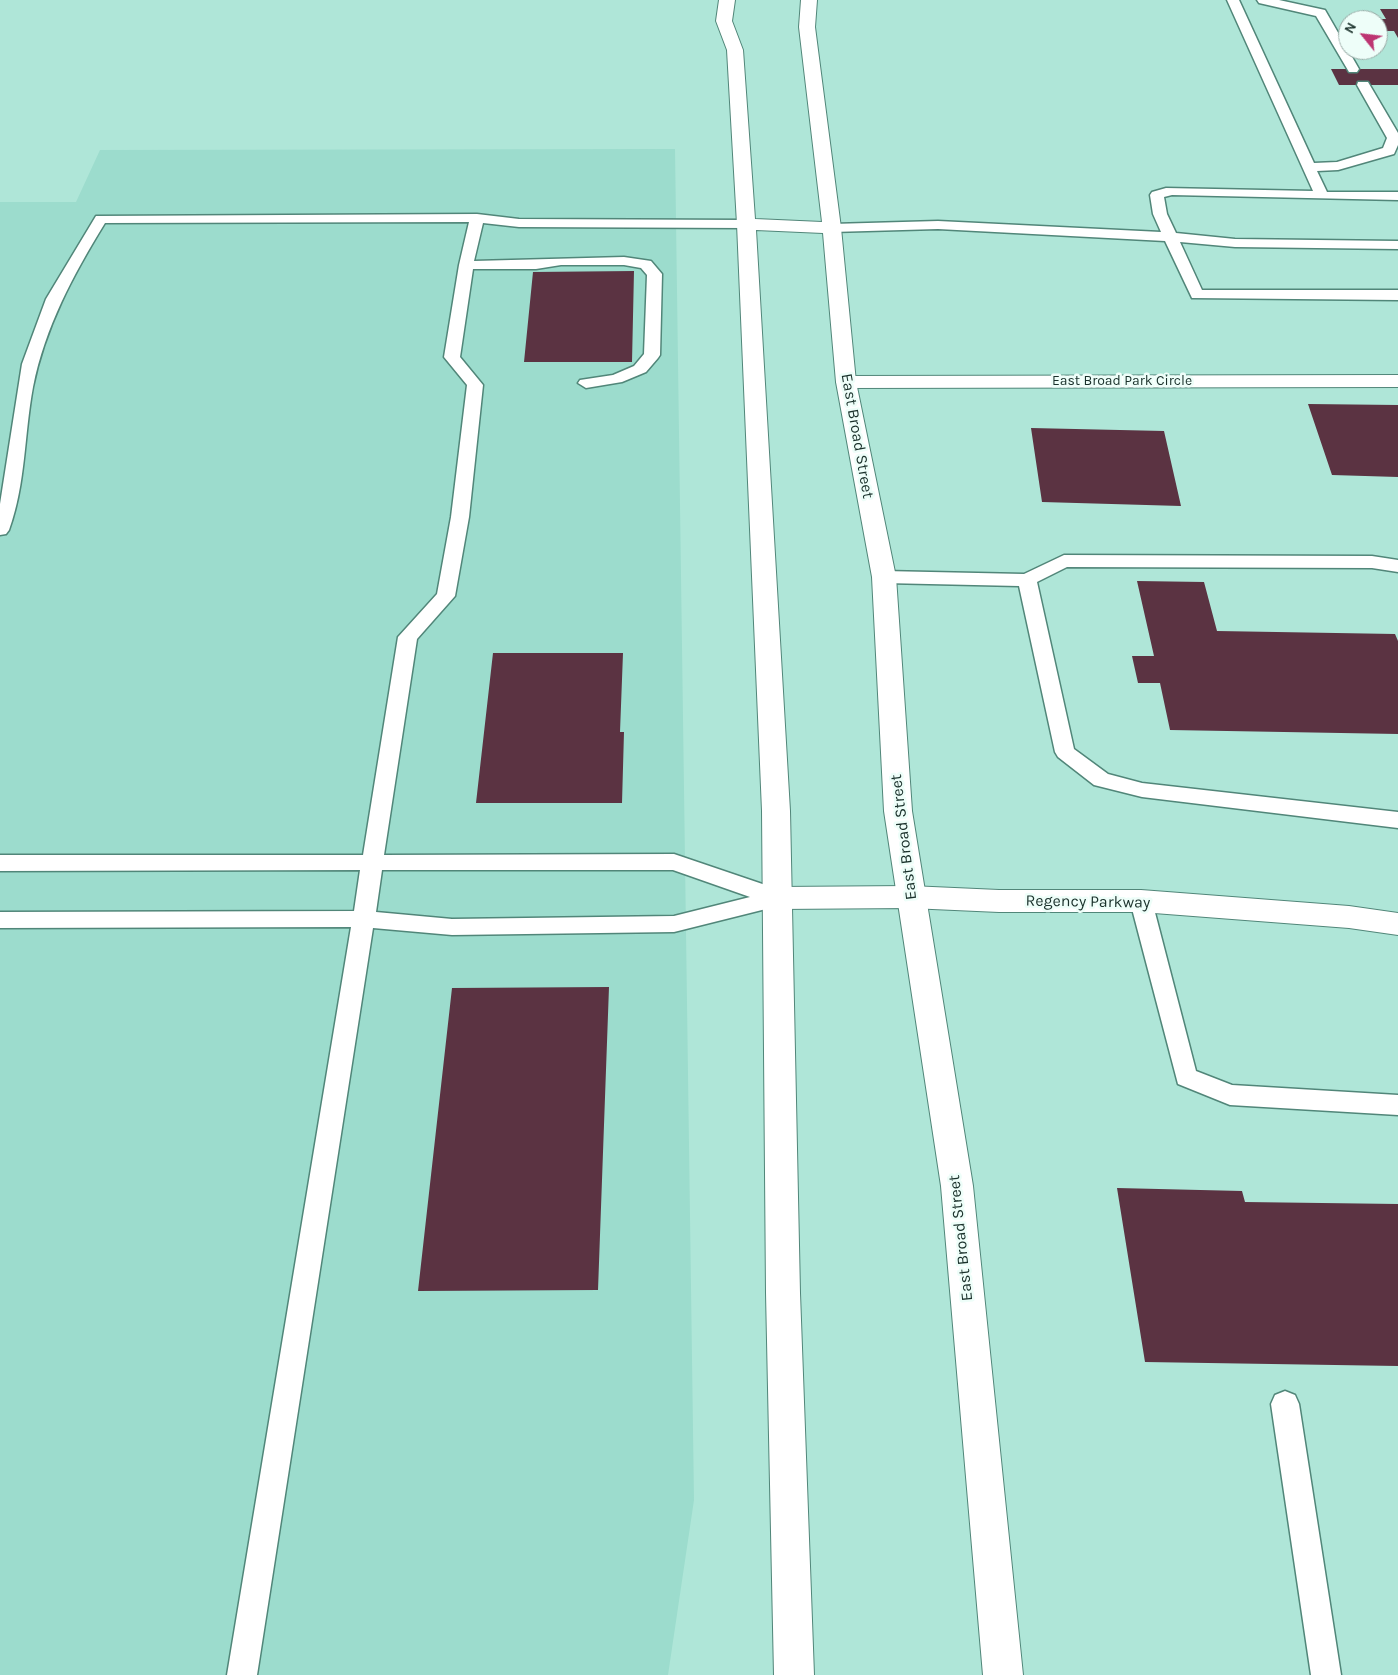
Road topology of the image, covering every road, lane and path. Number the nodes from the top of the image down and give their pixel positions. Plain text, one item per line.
1 (727, 0) edge
2 (809, 0) edge
3 (1233, 0) edge
4 (1263, 0) edge
5 (1353, 69) dead end
6 (1363, 85) dead end
7 (1308, 167) junction
8 (1322, 196) junction
9 (1398, 196) edge
10 (477, 218) junction
11 (746, 224) junction
12 (832, 228) junction
13 (1170, 237) junction
14 (1398, 245) edge
15 (466, 265) junction
16 (1398, 295) edge
17 (1398, 381) edge
18 (846, 382) junction
19 (586, 383) dead end
20 (0, 530) edge
21 (1398, 566) edge
22 (884, 577) junction
23 (1027, 580) junction
24 (1398, 820) edge
25 (372, 862) junction
26 (0, 863) edge
27 (910, 897) junction
28 (778, 898) junction
29 (1141, 901) junction
30 (364, 919) junction
31 (0, 920) edge
32 (1398, 924) edge
33 (1398, 1105) edge
34 (1285, 1404) dead end
35 (242, 1675) edge
36 (794, 1675) edge
37 (1003, 1675) edge
38 (1326, 1675) edge

1 - 11 main road
2 - 12 main road, East Broad Street
3 - 7 lane
4 - 5 lane
6 - 7 lane
7 - 8 lane
8 - 9 lane
8 - 13 lane
10 - 11 lane
10 - 15 lane
10 - 20 lane
11 - 12 main road
11 - 28 main road
12 - 13 lane
12 - 18 main road, East Broad Street
13 - 14 lane
13 - 16 lane
15 - 19 lane
15 - 25 lane
17 - 18 main road, East Broad Park Circle
18 - 22 main road, East Broad Street
21 - 23 lane
22 - 23 lane
22 - 27 main road, East Broad Street
23 - 24 lane
25 - 26 lane
25 - 28 lane
25 - 30 lane
27 - 28 main road, Regency Parkway
27 - 29 main road, Regency Parkway
27 - 37 main road, East Broad Street
28 - 30 lane
28 - 36 main road
29 - 32 main road, Regency Parkway
29 - 33 lane
30 - 31 lane
30 - 35 lane
34 - 38 lane

